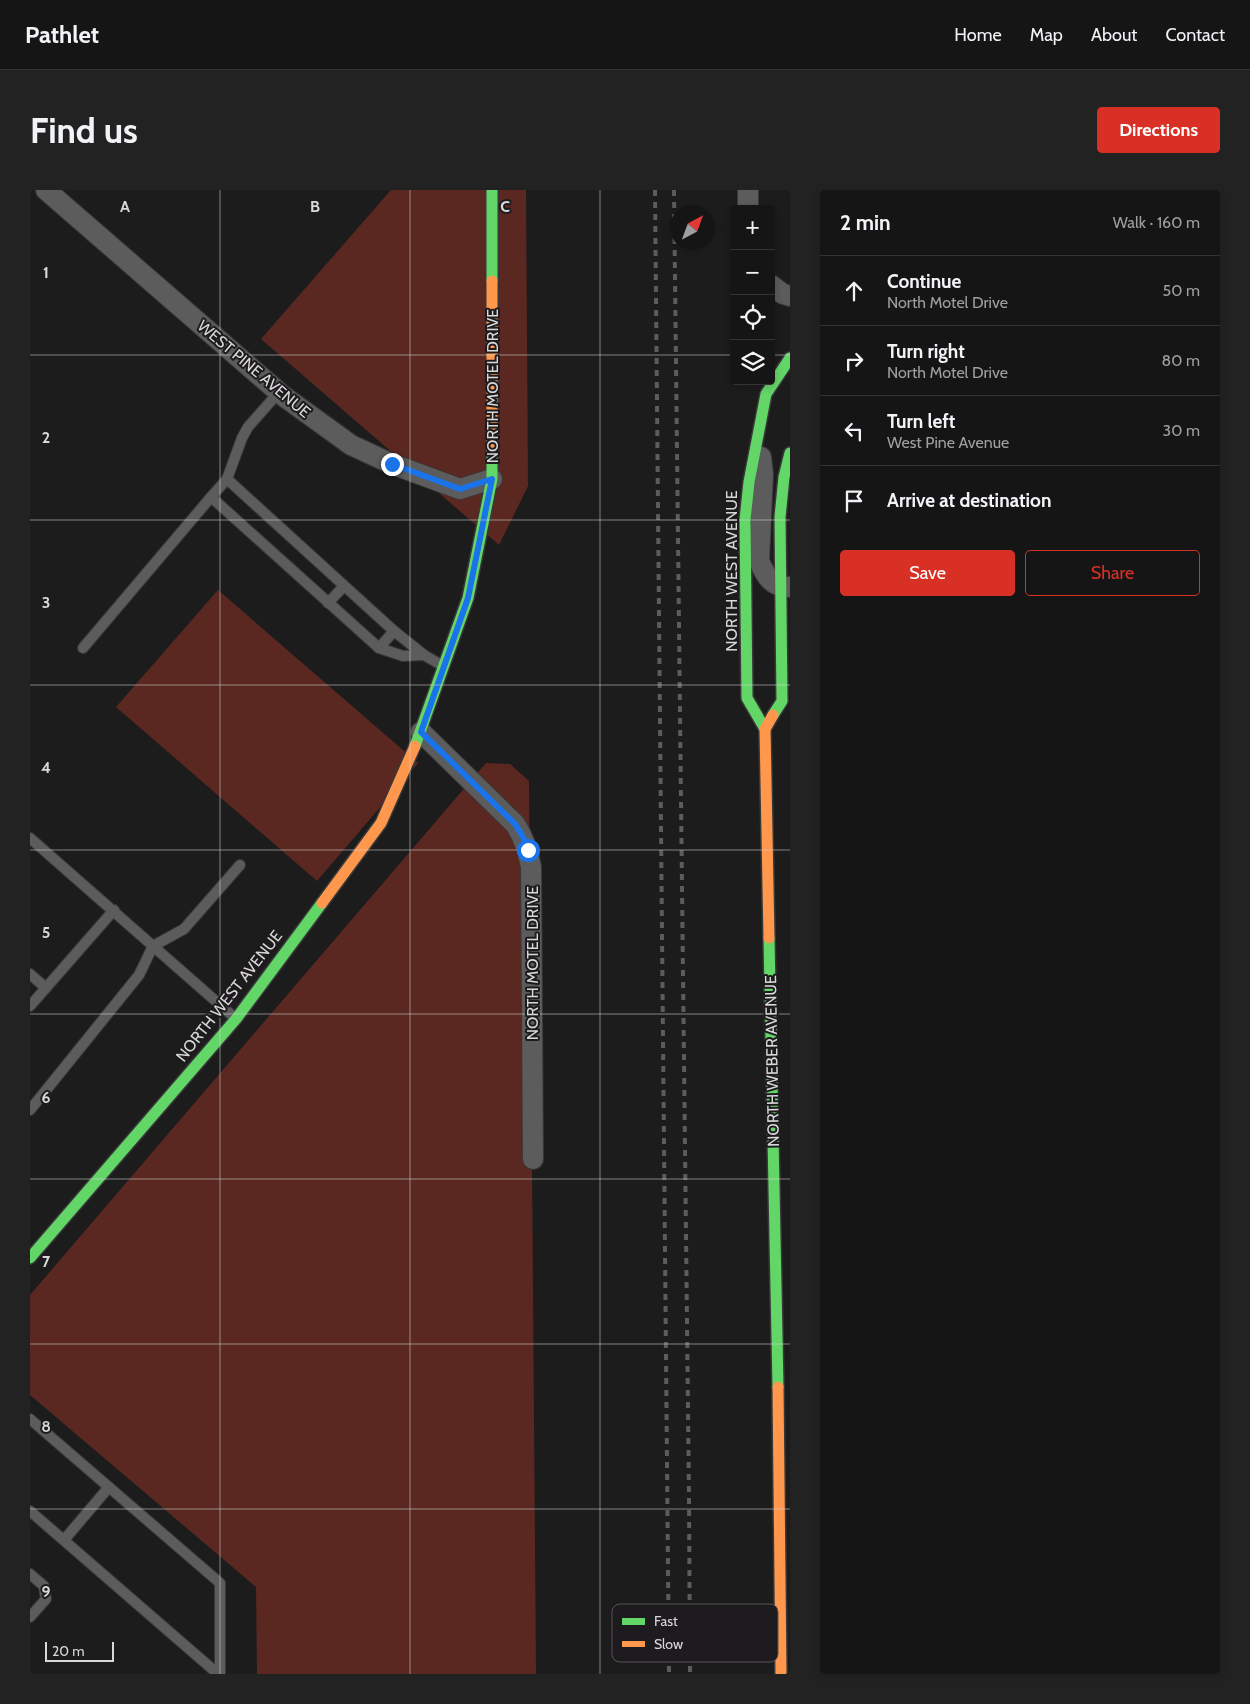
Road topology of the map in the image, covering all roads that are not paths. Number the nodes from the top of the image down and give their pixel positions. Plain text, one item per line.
1 (46, 190) edge
2 (492, 190) edge
3 (748, 190) edge
4 (748, 205) edge
5 (775, 288) edge
6 (790, 296) edge
7 (790, 358) edge
8 (763, 388) edge
9 (279, 392) junction
10 (759, 429) junction
11 (790, 453) edge
12 (227, 479) junction
13 (492, 479) junction
14 (211, 497) junction
15 (344, 586) junction
16 (785, 587) edge
17 (328, 603) junction
18 (394, 631) junction
19 (83, 648) dead end
20 (379, 648) junction
21 (424, 655) junction
22 (444, 666) junction
23 (765, 729) junction
24 (421, 732) junction
25 (30, 838) edge
26 (240, 865) dead end
27 (114, 910) junction
28 (153, 946) junction
29 (30, 974) edge
30 (46, 988) junction
31 (30, 1006) edge
32 (236, 1019) junction
33 (30, 1110) edge
34 (533, 1159) dead end
35 (30, 1258) edge
36 (30, 1419) edge
37 (784, 1420) edge
38 (109, 1487) junction
39 (30, 1511) edge
40 (64, 1540) junction
41 (30, 1574) edge
42 (30, 1617) edge
43 (219, 1674) edge
44 (781, 1674) edge

1 - 9 street, WEST PINE AVENUE
2 - 13 street, NORTH MOTEL DRIVE
3 - 4 street
5 - 6 street
7 - 8 street, NORTH WEST AVENUE
8 - 10 street, NORTH WEST AVENUE
9 - 12 lane
9 - 13 street, WEST PINE AVENUE
10 - 16 street
10 - 23 street, NORTH WEST AVENUE
11 - 16 street
12 - 14 lane
12 - 15 lane
13 - 22 street, NORTH MOTEL DRIVE
14 - 17 lane
14 - 19 lane
15 - 17 lane
15 - 18 lane
16 - 23 street
17 - 20 lane
18 - 20 lane
18 - 21 lane
20 - 21 lane
21 - 22 lane
22 - 24 street, NORTH MOTEL DRIVE
23 - 37 street, NORTH WEBER AVENUE
24 - 32 street, NORTH WEST AVENUE
24 - 34 street, NORTH MOTEL DRIVE
25 - 27 lane
26 - 28 lane
27 - 28 lane
27 - 30 lane
28 - 32 lane
28 - 33 lane
29 - 30 lane
30 - 31 lane
32 - 35 street, NORTH WEST AVENUE
36 - 38 lane
37 - 44 street, NORTH WEBER AVENUE
38 - 40 lane
38 - 43 lane
39 - 40 lane
40 - 43 lane
41 - 42 lane

